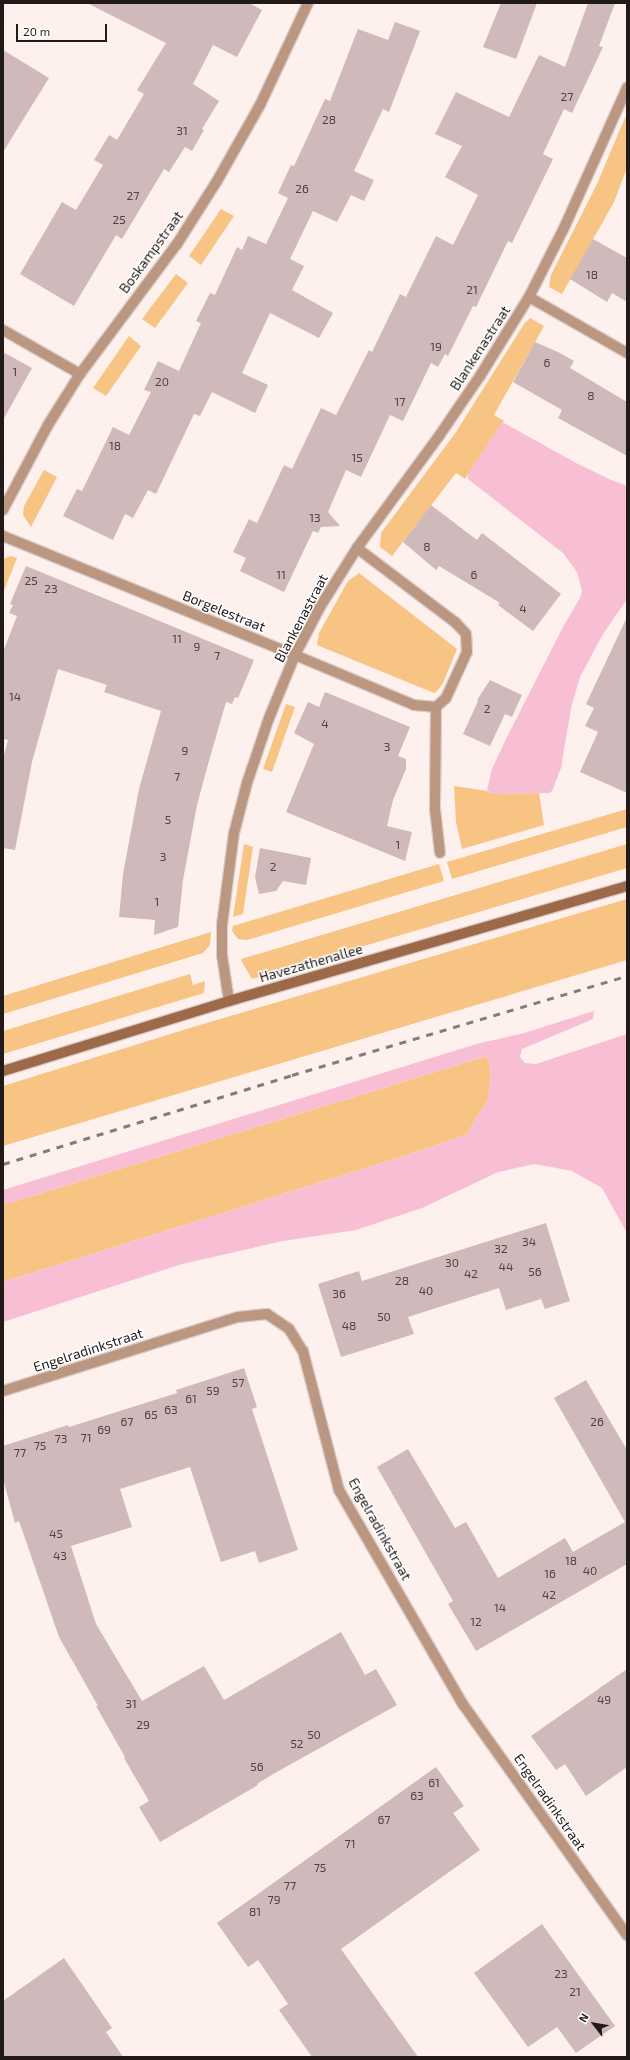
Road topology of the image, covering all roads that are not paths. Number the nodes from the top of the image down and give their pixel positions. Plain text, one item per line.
1 (308, 3) edge
2 (627, 88) edge
3 (529, 297) junction
4 (3, 330) edge
5 (627, 353) edge
6 (80, 374) junction
7 (3, 510) edge
8 (3, 536) edge
9 (357, 548) junction
10 (296, 655) junction
11 (436, 707) junction
12 (440, 853) dead end
13 (627, 886) edge
14 (230, 1001) junction
15 (3, 1071) edge
16 (3, 1391) edge
17 (627, 1935) edge

1 - 6 street, Boskampstraat
2 - 3 street, Blankenastraat
3 - 5 street
3 - 9 street, Blankenastraat
4 - 6 street
6 - 7 street, Boskampstraat
8 - 10 street, Borgelestraat
9 - 10 street, Blankenastraat
9 - 11 street
10 - 11 street, Borgelestraat
10 - 14 street, Blankenastraat
11 - 12 street
13 - 14 main road, Havezathenallee
14 - 15 main road, Havezathenallee
16 - 17 street, Engelradinkstraat

